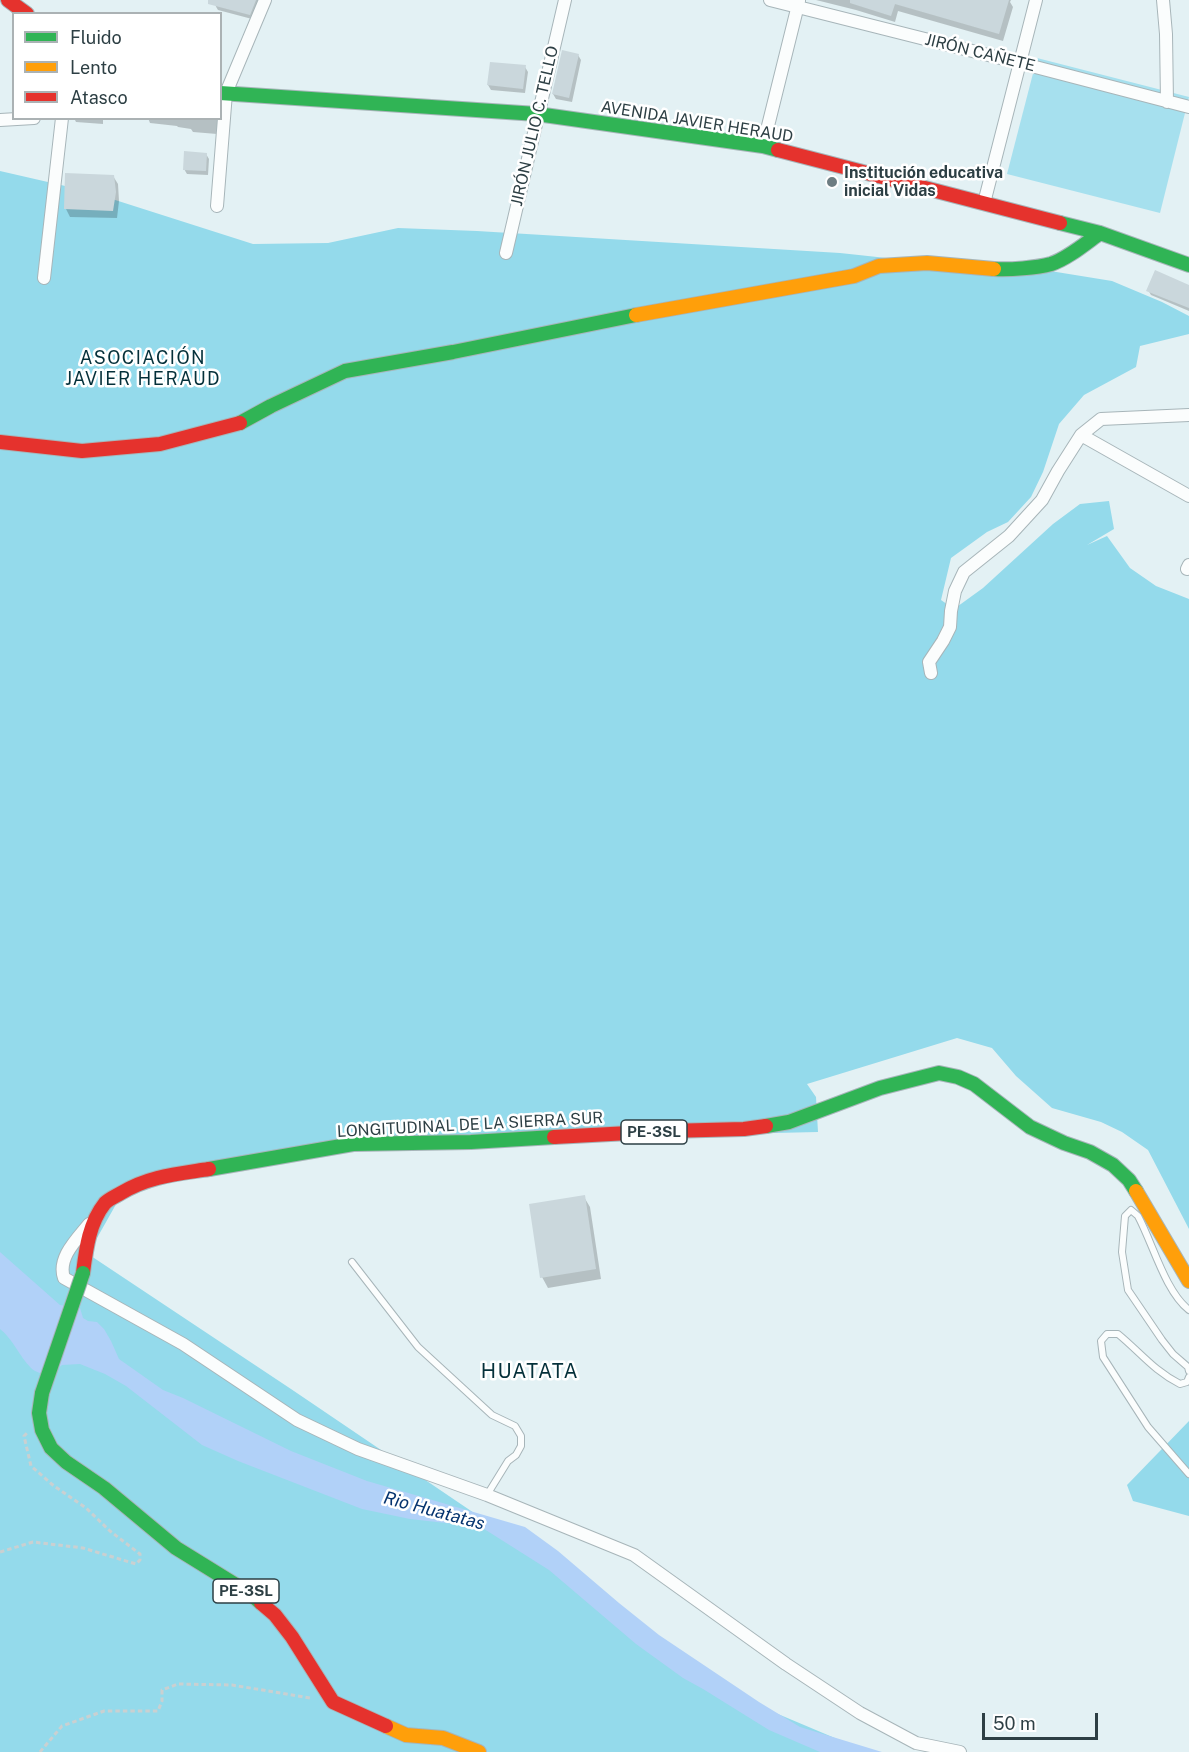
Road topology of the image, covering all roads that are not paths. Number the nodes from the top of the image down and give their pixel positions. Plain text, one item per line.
1 (8, 0) edge
2 (265, 0) edge
3 (565, 0) edge
4 (770, 0) edge
5 (1036, 0) edge
6 (1163, 0) edge
7 (798, 4) edge
8 (24, 12) edge
9 (1020, 63) junction
10 (223, 93) edge
11 (1167, 102) junction
12 (1189, 107) edge
13 (222, 112) edge
14 (537, 114) junction
15 (62, 120) edge
16 (222, 120) edge
17 (763, 146) junction
18 (984, 203) junction
19 (217, 206) dead end
20 (1100, 232) junction
21 (506, 253) dead end
22 (1189, 265) edge
23 (44, 278) dead end
24 (1189, 415) edge
25 (1081, 435) junction
26 (0, 442) edge
27 (1189, 496) edge
28 (931, 673) dead end
29 (106, 1202) junction
30 (352, 1262) dead end
31 (1189, 1281) edge
32 (1189, 1310) edge
33 (1189, 1371) edge
34 (1189, 1377) edge
35 (1189, 1474) edge
36 (487, 1496) junction
37 (479, 1752) edge
38 (960, 1752) edge

1 - 8 main road
2 - 10 street
3 - 14 street, JIRÓN JULIO C. TELLO
4 - 7 street, JIRÓN CAÑETE
5 - 9 street
6 - 11 street
7 - 9 street, JIRÓN CAÑETE
7 - 17 street
9 - 11 street, JIRÓN CAÑETE
9 - 18 street
10 - 13 street
10 - 14 main road, AVENIDA JAVIER HERAUD
11 - 12 street, JIRÓN CAÑETE
14 - 17 main road, AVENIDA JAVIER HERAUD
14 - 21 street, JIRÓN JULIO C. TELLO
15 - 23 street
16 - 19 street
17 - 18 main road, AVENIDA JAVIER HERAUD
18 - 20 main road, AVENIDA JAVIER HERAUD
20 - 22 main road, AVENIDA JAVIER HERAUD
20 - 26 main road
24 - 25 street
25 - 27 street
25 - 28 street
29 - 31 main road, LONGITUDINAL DE LA SIERRA SUR / PE-3SL
29 - 36 street
29 - 37 main road, PE-3SL, bridge
30 - 36 lane
32 - 33 lane
34 - 35 lane
36 - 38 street

